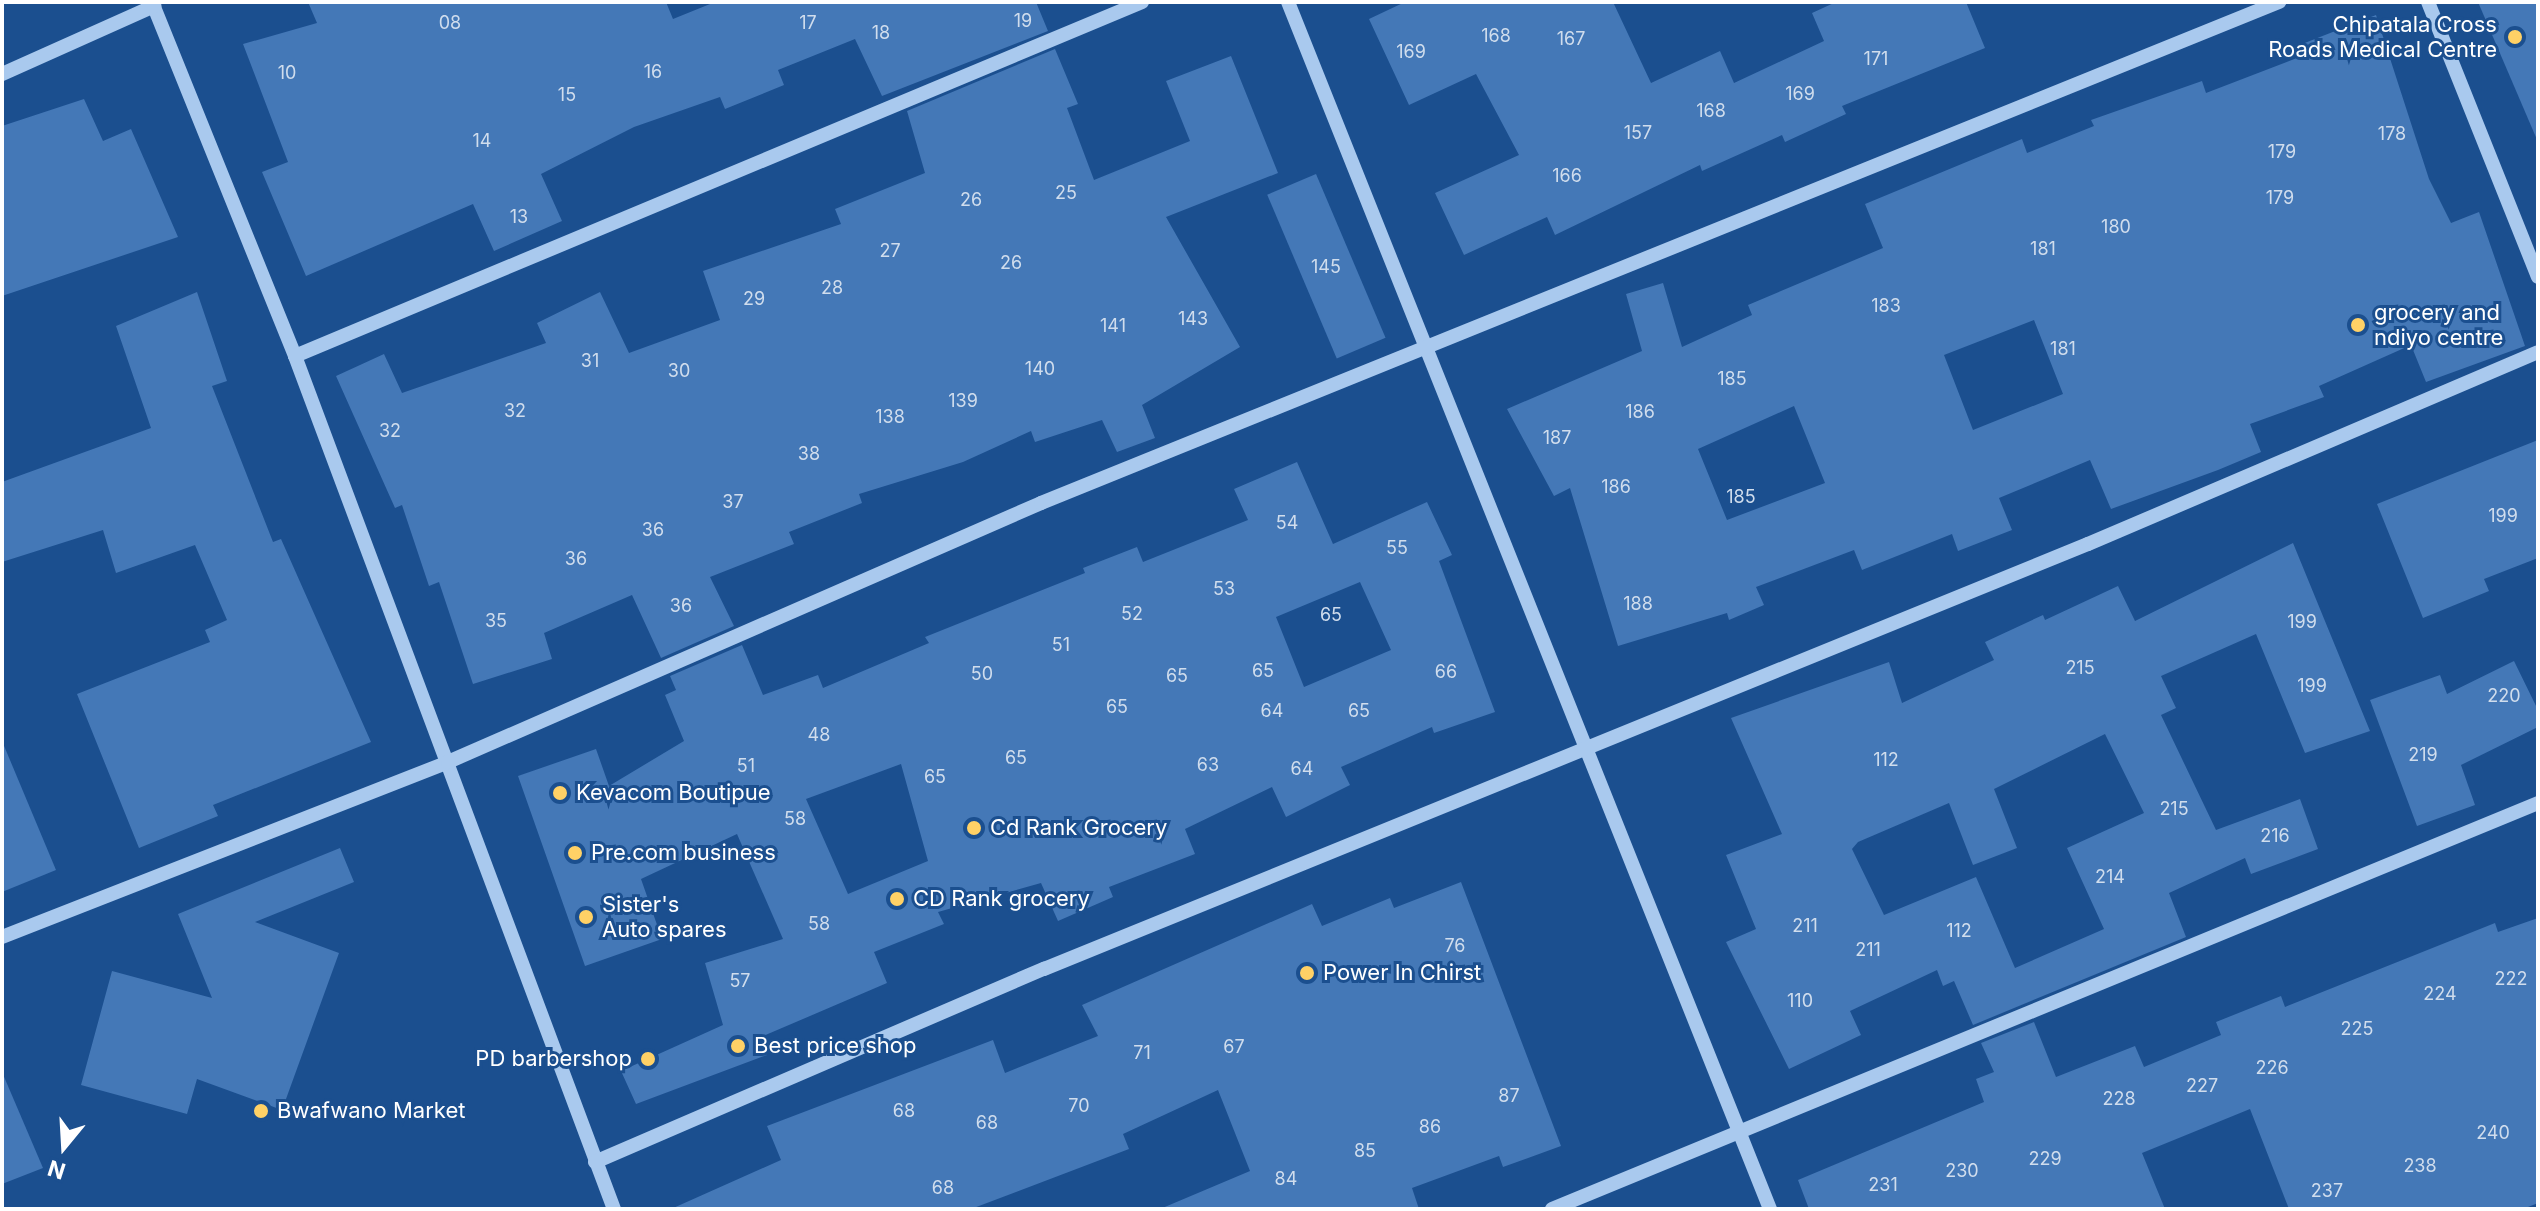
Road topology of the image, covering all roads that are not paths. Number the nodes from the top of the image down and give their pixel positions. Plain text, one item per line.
1 (1142, 2) edge
2 (1288, 2) edge
3 (2279, 2) edge
4 (2428, 2) edge
5 (153, 4) edge
6 (2, 74) edge
7 (2538, 277) edge
8 (1428, 349) junction
9 (2538, 352) edge
10 (295, 356) junction
11 (1589, 745) junction
12 (448, 762) junction
13 (2538, 803) edge
14 (2, 937) edge
15 (1741, 1133) junction
16 (595, 1162) junction
17 (614, 1209) edge
18 (1552, 1209) edge
19 (1770, 1209) edge

1 - 10 street
2 - 8 street
3 - 8 street
4 - 7 street
5 - 6 street
5 - 10 street
8 - 11 street
8 - 12 street
9 - 11 street
10 - 12 street
11 - 15 street
11 - 16 street
12 - 14 street
12 - 16 street
13 - 15 street
15 - 18 street
15 - 19 street
16 - 17 street

